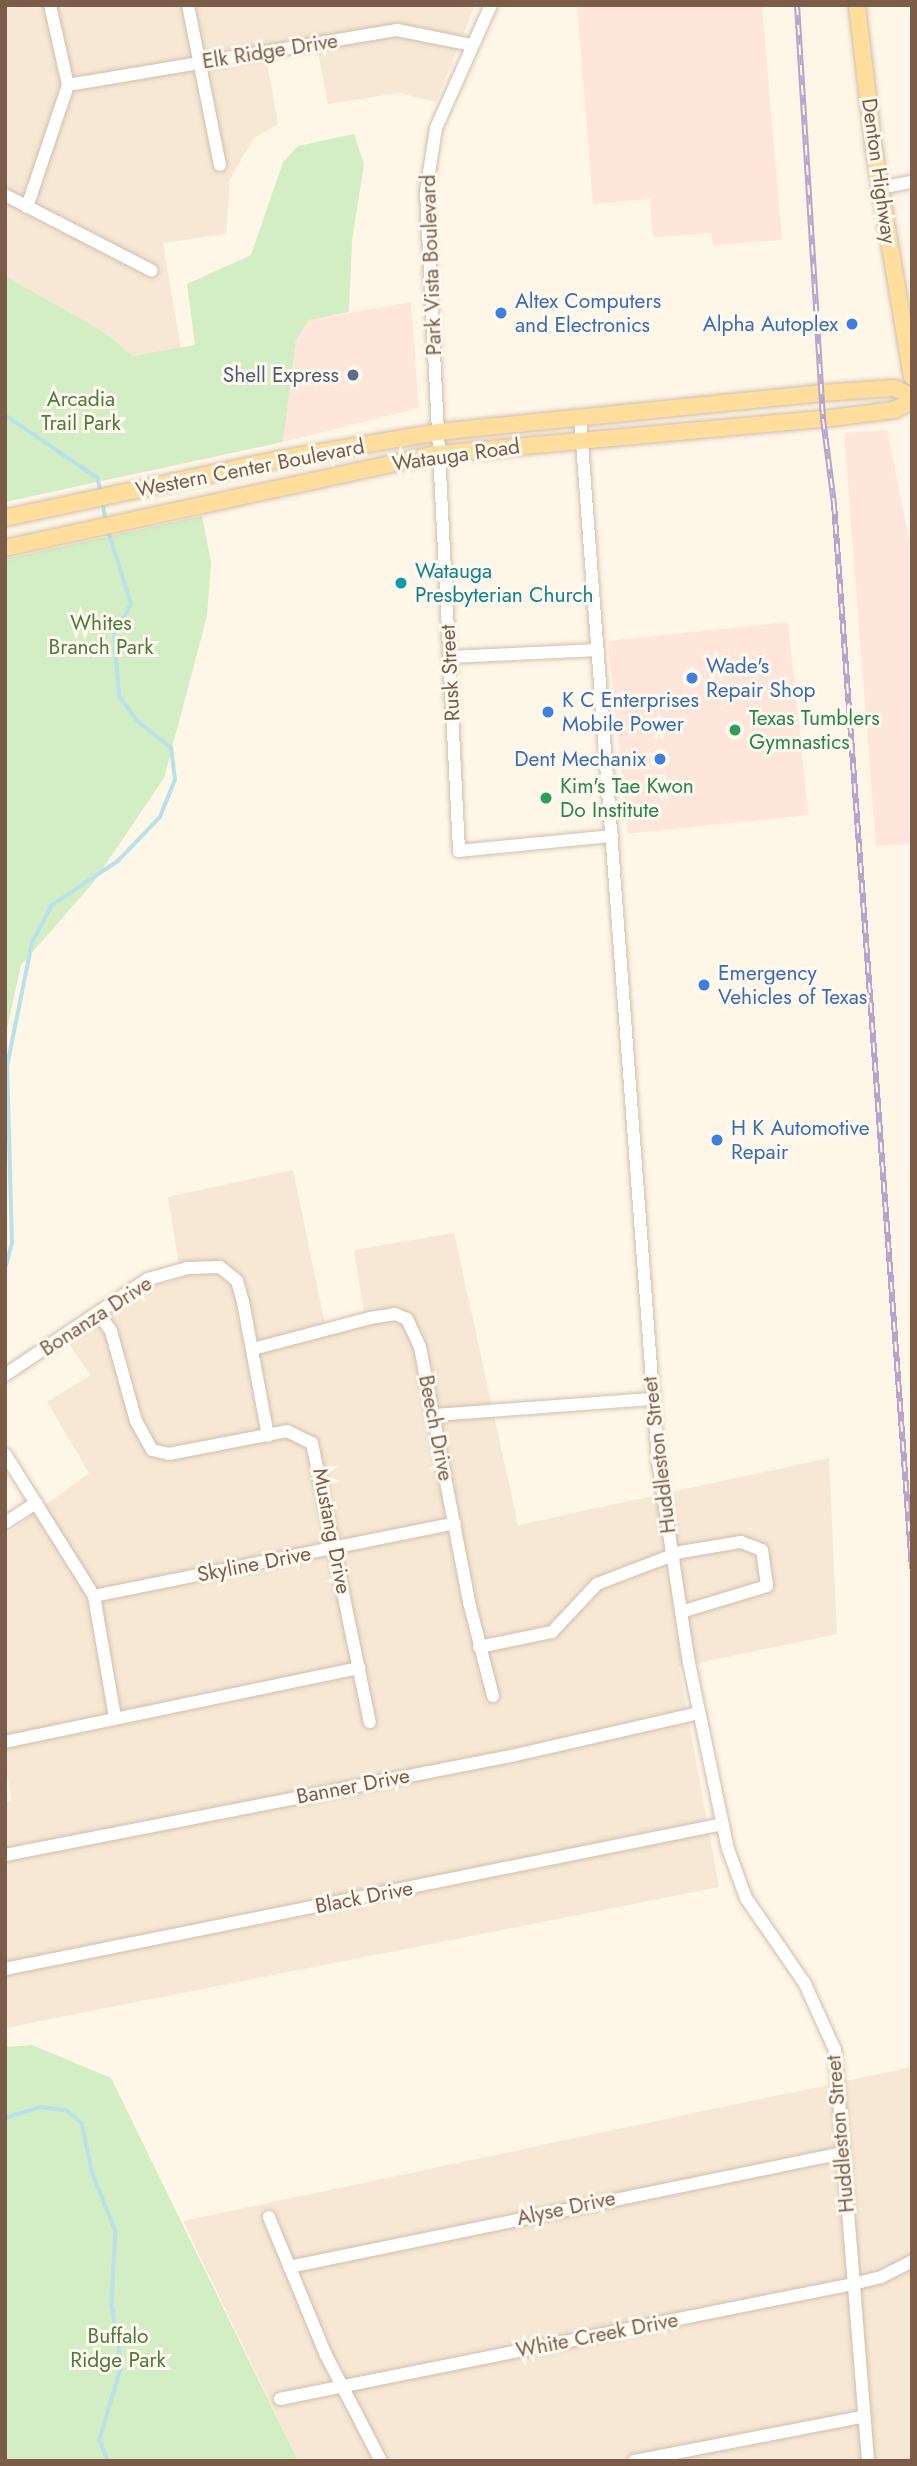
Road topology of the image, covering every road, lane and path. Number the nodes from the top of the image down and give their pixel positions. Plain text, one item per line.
1 (50, 5) edge
2 (188, 5) edge
3 (491, 5) edge
4 (857, 5) edge
5 (472, 45) junction
6 (200, 63) junction
7 (68, 85) junction
8 (220, 165) dead end
9 (912, 182) edge
10 (880, 188) junction
11 (5, 195) edge
12 (27, 206) junction
13 (152, 271) dead end
14 (912, 377) edge
15 (912, 398) edge
16 (580, 416) junction
17 (438, 432) junction
18 (583, 439) junction
19 (437, 454) junction
20 (5, 518) edge
21 (5, 548) edge
22 (597, 650) junction
23 (450, 657) junction
24 (612, 836) junction
25 (98, 1313) junction
26 (253, 1349) junction
27 (5, 1375) edge
28 (651, 1399) junction
29 (434, 1416) junction
30 (268, 1436) junction
31 (5, 1454) edge
32 (37, 1503) junction
33 (5, 1523) edge
34 (455, 1523) junction
35 (335, 1548) junction
36 (672, 1556) junction
37 (94, 1596) junction
38 (681, 1612) junction
39 (479, 1647) junction
40 (359, 1668) junction
41 (493, 1696) dead end
42 (699, 1713) junction
43 (115, 1718) junction
44 (370, 1723) dead end
45 (5, 1742) edge
46 (723, 1824) junction
47 (5, 1855) edge
48 (5, 1969) edge
49 (843, 2153) junction
50 (269, 2217) dead end
51 (912, 2261) edge
52 (289, 2267) junction
53 (853, 2284) junction
54 (342, 2386) junction
55 (280, 2399) dead end
56 (865, 2416) junction
57 (381, 2461) edge
58 (634, 2461) edge
59 (868, 2461) edge

1 - 7 street
2 - 6 street
3 - 5 street, Park Vista Boulevard
4 - 10 main road, Denton Highway
5 - 6 street, Elk Ridge Drive
5 - 17 street, Park Vista Boulevard
6 - 7 street, Elk Ridge Drive
6 - 8 street
7 - 12 street
9 - 10 street
10 - 14 main road, Denton Highway
11 - 12 street
12 - 13 street
15 - 16 main road, Western Center Boulevard
15 - 18 main road, Watauga Road
16 - 17 main road, Western Center Boulevard
16 - 18 street, Huddleston Street
17 - 19 street, Park Vista Boulevard
17 - 20 main road, Western Center Boulevard
18 - 19 main road, Watauga Road
18 - 22 street, Huddleston Street
19 - 21 main road, Watauga Road
19 - 23 street, Rusk Street
22 - 23 street
22 - 24 street, Huddleston Street
23 - 24 street, Rusk Street
24 - 28 street, Huddleston Street
25 - 26 street, Bonanza Drive
25 - 27 street, Bonanza Drive
25 - 30 street, Mustang Drive
26 - 29 street, Beech Drive
26 - 30 street, Bonanza Drive
28 - 29 street
28 - 36 street, Huddleston Street
29 - 34 street, Beech Drive
30 - 35 street, Mustang Drive
31 - 32 street
32 - 33 street
32 - 37 street
34 - 35 street, Skyline Drive
34 - 39 street, Beech Drive
35 - 37 street, Skyline Drive
35 - 40 street, Mustang Drive
36 - 38 street, Huddleston Street
36 - 38 street
36 - 39 street
37 - 43 street
38 - 42 street, Huddleston Street
39 - 41 street, Beech Drive
40 - 43 street
40 - 44 street, Mustang Drive
42 - 46 street, Huddleston Street
42 - 47 street, Banner Drive
43 - 45 street
46 - 48 street, Black Drive
46 - 49 street, Huddleston Street
49 - 52 street, Alyse Drive
49 - 53 street, Huddleston Street
50 - 52 street
51 - 53 street, White Creek Drive
52 - 54 street
53 - 54 street, White Creek Drive
53 - 56 street, Huddleston Street
54 - 55 street, White Creek Drive
54 - 57 street
56 - 58 street
56 - 59 street, Huddleston Street

